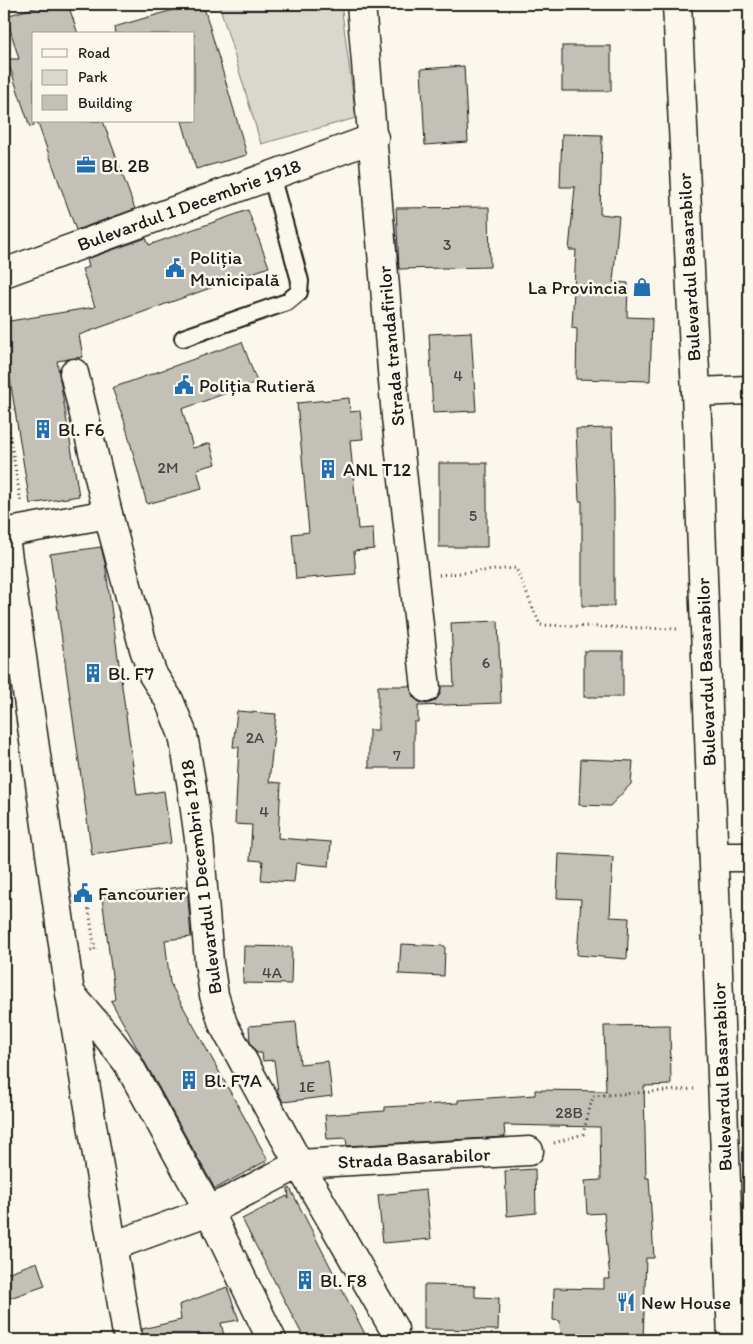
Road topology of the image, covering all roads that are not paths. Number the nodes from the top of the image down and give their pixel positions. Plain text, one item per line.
1 (362, 4) edge
2 (677, 4) edge
3 (374, 138) junction
4 (271, 175) junction
5 (4, 273) edge
6 (183, 338) dead end
7 (74, 373) dead end
8 (749, 390) edge
9 (696, 392) junction
10 (108, 514) junction
11 (4, 532) edge
12 (10, 623) edge
13 (426, 688) dead end
14 (749, 857) edge
15 (714, 858) junction
16 (70, 993) junction
17 (529, 1151) road end
18 (298, 1164) junction
19 (209, 1211) junction
20 (114, 1246) junction
21 (394, 1329) dead end
22 (128, 1340) edge
23 (272, 1340) edge
24 (732, 1340) edge

1 - 3 street, Strada trandafirilor
2 - 9 street, Bulevardul Basarabilor
3 - 4 street, Bulevardul 1 Decembrie 1918
3 - 13 street, Strada trandafirilor
4 - 5 street, Bulevardul 1 Decembrie 1918
4 - 6 lane
7 - 10 street, Bulevardul 1 Decembrie 1918
8 - 9 street
9 - 15 street, Bulevardul Basarabilor
10 - 11 street
10 - 18 street, Bulevardul 1 Decembrie 1918
11 - 12 street
12 - 16 street
14 - 15 street
15 - 24 street, Bulevardul Basarabilor
16 - 19 street
16 - 20 street
17 - 18 street, Strada Basarabilor
18 - 19 street
18 - 21 street, Bulevardul 1 Decembrie 1918
19 - 20 street
19 - 23 street
20 - 22 street

